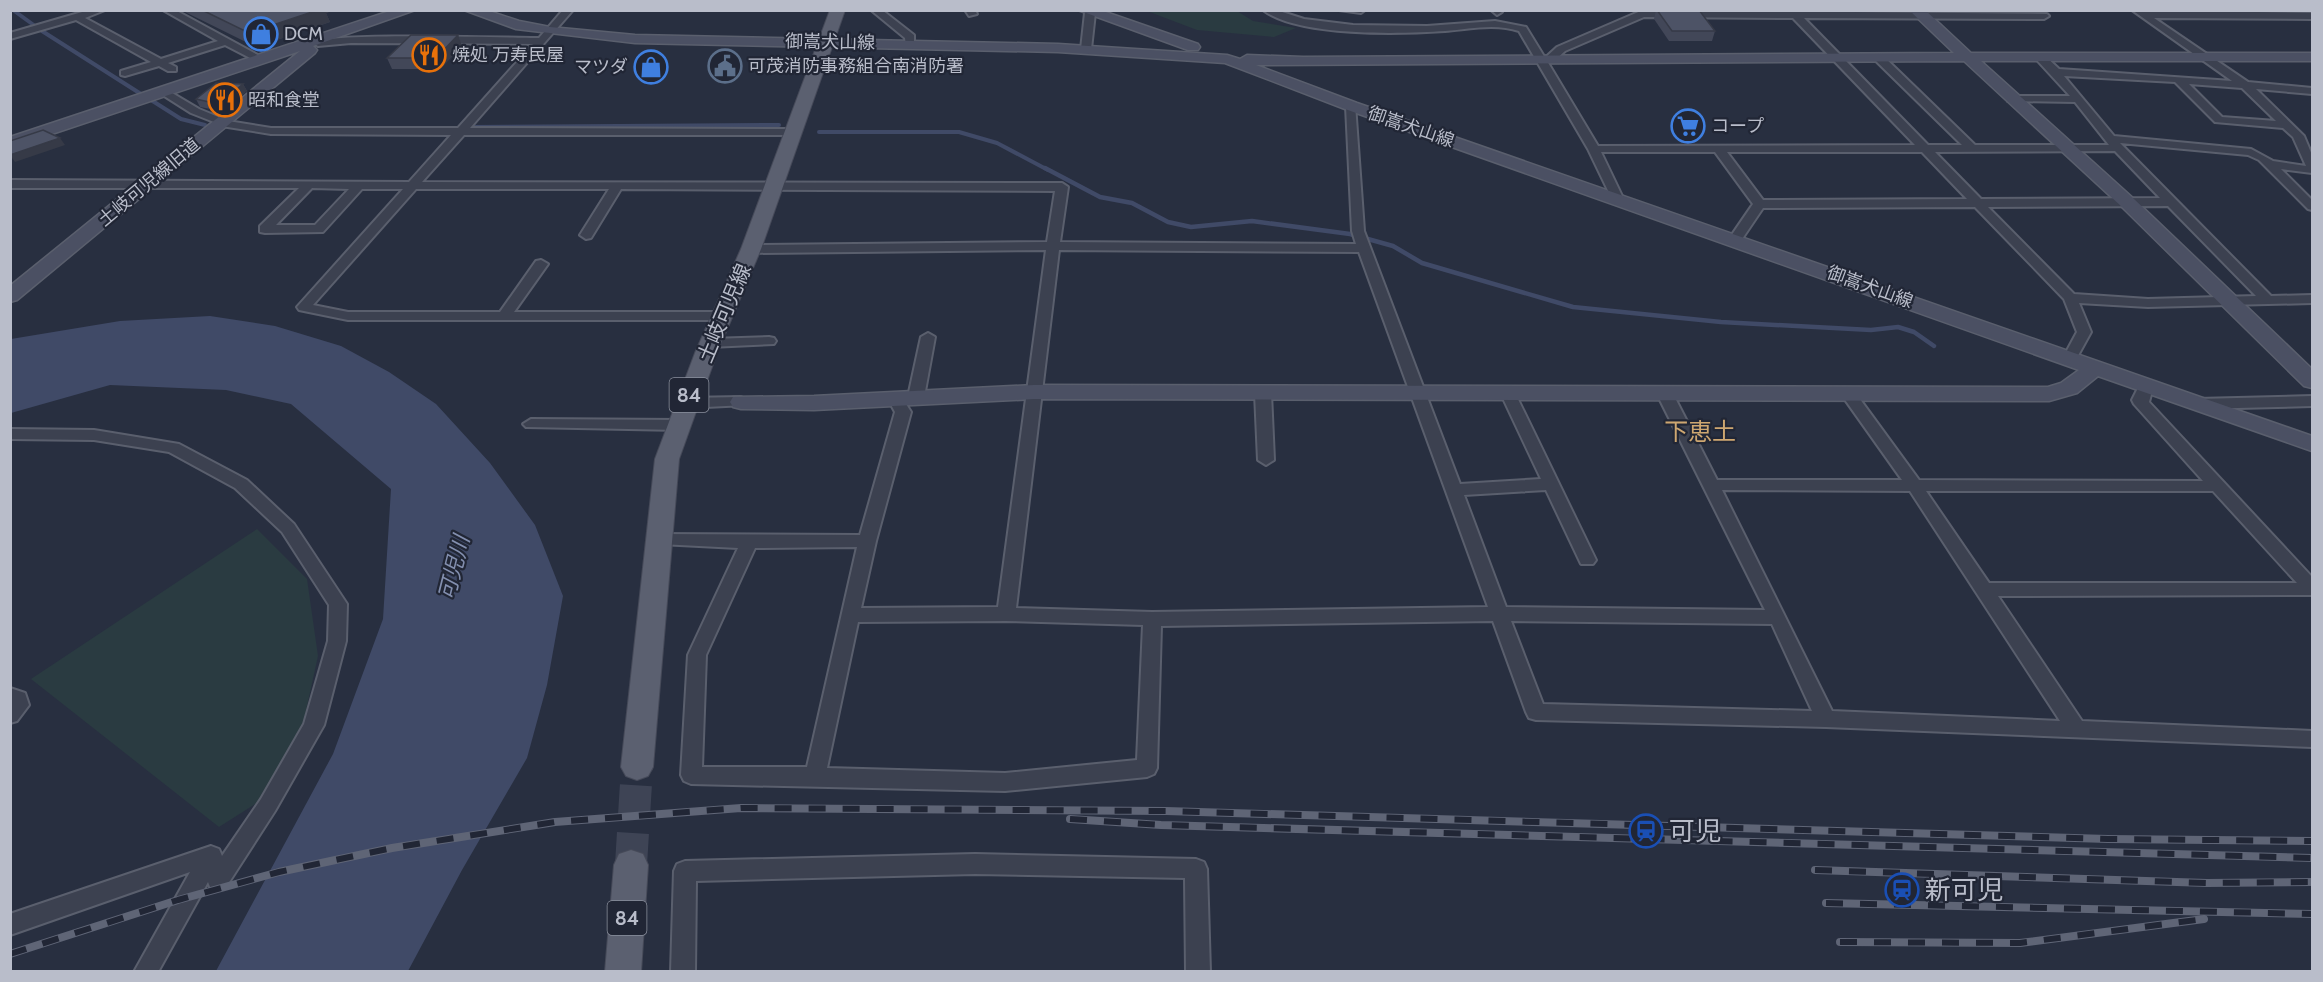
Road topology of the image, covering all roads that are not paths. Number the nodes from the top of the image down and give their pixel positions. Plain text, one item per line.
1 (101, 10) edge
2 (167, 10) edge
3 (408, 10) edge
4 (471, 10) edge
5 (569, 10) edge
6 (838, 10) edge
7 (876, 10) edge
8 (1267, 10) edge
9 (1352, 11) edge
10 (1088, 12) edge
11 (1648, 12) edge
12 (1794, 13) edge
13 (1919, 13) edge
14 (2140, 13) edge
15 (2044, 16) dead end
16 (2313, 16) edge
17 (77, 17) junction
18 (1353, 26) junction
19 (10, 36) edge
20 (546, 36) junction
21 (1168, 39) junction
22 (227, 41) junction
23 (321, 41) junction
24 (826, 44) junction
25 (910, 44) junction
26 (1086, 49) junction
27 (1124, 51) junction
28 (1837, 57) junction
29 (1878, 57) junction
30 (1965, 57) junction
31 (2040, 57) junction
32 (2207, 57) junction
33 (2313, 57) edge
34 (266, 58) junction
35 (1227, 59) junction
36 (1547, 59) junction
37 (159, 62) junction
38 (287, 68) junction
39 (172, 69) dead end
40 (2056, 72) junction
41 (125, 73) dead end
42 (2179, 80) junction
43 (2246, 86) junction
44 (163, 92) junction
45 (2313, 92) edge
46 (2012, 99) junction
47 (2079, 99) junction
48 (1351, 106) junction
49 (220, 122) junction
50 (10, 125) edge
51 (2286, 125) junction
52 (460, 131) junction
53 (794, 132) junction
54 (28, 137) junction
55 (10, 143) edge
56 (2115, 143) junction
57 (2068, 148) junction
58 (1594, 149) junction
59 (1719, 149) junction
60 (1924, 149) junction
61 (1973, 149) junction
62 (2268, 164) junction
63 (2313, 165) edge
64 (2313, 170) edge
65 (10, 184) edge
66 (310, 184) junction
67 (360, 184) junction
68 (144, 185) junction
69 (412, 185) junction
70 (775, 185) junction
71 (617, 186) junction
72 (1617, 198) junction
73 (2128, 202) junction
74 (2171, 202) junction
75 (1759, 204) junction
76 (1977, 205) junction
77 (2313, 206) edge
78 (586, 235) dead end
79 (1735, 239) junction
80 (1053, 246) junction
81 (1364, 248) junction
82 (751, 249) junction
83 (541, 264) dead end
84 (10, 296) edge
85 (2070, 298) junction
86 (2313, 298) edge
87 (2268, 300) junction
88 (2230, 301) junction
89 (504, 316) junction
90 (721, 316) junction
91 (928, 337) dead end
92 (769, 341) dead end
93 (710, 343) junction
94 (2070, 358) junction
95 (2095, 368) junction
96 (2313, 381) edge
97 (2145, 387) junction
98 (1034, 392) junction
99 (1263, 393) junction
100 (1419, 394) junction
101 (1509, 394) junction
102 (1665, 394) junction
103 (1849, 394) junction
104 (906, 398) junction
105 (2313, 401) edge
106 (741, 402) joint
107 (2196, 404) junction
108 (683, 414) junction
109 (531, 424) dead end
110 (10, 434) edge
111 (2313, 444) edge
112 (1266, 460) dead end
113 (1551, 484) junction
114 (1713, 485) junction
115 (1914, 485) junction
116 (2215, 486) junction
117 (1454, 490) junction
118 (660, 538) junction
119 (867, 541) junction
120 (749, 542) junction
121 (1587, 560) dead end
122 (2313, 588) edge
123 (1984, 590) junction
124 (1006, 614) junction
125 (1499, 614) junction
126 (851, 615) junction
127 (1778, 616) junction
128 (1152, 619) junction
129 (10, 696) edge
130 (10, 715) edge
131 (1826, 718) junction
132 (2077, 729) junction
133 (2313, 739) edge
134 (637, 767) tunnel mouth
135 (815, 776) junction
136 (631, 865) tunnel mouth
137 (218, 880) dead end
138 (10, 924) edge
139 (145, 972) edge
140 (623, 972) edge
141 (683, 972) edge
142 (1198, 972) edge

1 - 17 street
2 - 22 street
3 - 23 street, 土岐可児線旧道
4 - 20 street, 御嵩犬山線
5 - 20 street
6 - 24 main road, 土岐可児線 / 84
7 - 25 street
8 - 18 street
9 - 18 street
10 - 21 street
10 - 26 street
11 - 12 street
11 - 36 street
12 - 13 street
12 - 28 street
13 - 15 street
13 - 30 street
14 - 16 street
14 - 32 street
17 - 19 street
17 - 37 street
18 - 36 street
20 - 23 street
20 - 24 street, 御嵩犬山線
20 - 52 street
21 - 27 street
21 - 35 street
22 - 34 street
22 - 37 street
23 - 34 street, 土岐可児線旧道
23 - 38 street, 土岐可児線旧道
24 - 25 street, 御嵩犬山線
24 - 53 main road, 土岐可児線 / 84
25 - 26 street, 御嵩犬山線
26 - 27 street, 御嵩犬山線
27 - 35 street, 御嵩犬山線
28 - 29 street
28 - 36 street
28 - 60 street
29 - 30 street
29 - 61 street
30 - 31 street
30 - 46 street
31 - 32 street
31 - 40 street
32 - 33 street
32 - 43 street
34 - 38 street
34 - 44 street, 土岐可児線旧道
35 - 36 street
35 - 48 street, 御嵩犬山線
36 - 58 street
37 - 39 street
37 - 41 street
38 - 49 street, 土岐可児線旧道
40 - 42 street
40 - 47 street
42 - 43 street
42 - 51 street
43 - 45 street
43 - 51 street
44 - 49 street
44 - 54 street, 土岐可児線旧道
46 - 47 street
46 - 57 street
47 - 56 street
48 - 72 street, 御嵩犬山線
48 - 81 street
49 - 52 street
49 - 68 street, 土岐可児線旧道
50 - 54 street
51 - 63 street
52 - 53 street
52 - 69 street
53 - 70 main road, 土岐可児線 / 84
54 - 55 street, 土岐可児線旧道
56 - 57 street
56 - 62 street
56 - 74 street
57 - 61 street
57 - 73 street
58 - 59 street
58 - 72 street
59 - 60 street
59 - 75 street
60 - 61 street
60 - 76 street
62 - 64 street
62 - 77 street
65 - 68 street
66 - 67 street
66 - 67 street
66 - 68 street
67 - 69 street
68 - 84 street, 土岐可児線旧道
69 - 71 street
69 - 89 street
70 - 71 street
70 - 80 street
70 - 82 main road, 土岐可児線 / 84
71 - 78 street
72 - 79 street, 御嵩犬山線
73 - 74 street
73 - 76 street
73 - 88 street
74 - 87 street
75 - 76 street
75 - 79 street
76 - 85 street
79 - 94 street, 御嵩犬山線
80 - 81 street
80 - 82 street
80 - 98 street
81 - 100 street
82 - 90 main road, 土岐可児線 / 84
83 - 89 street
85 - 88 street
85 - 94 street
86 - 87 street
87 - 88 street
88 - 96 street
89 - 90 street
90 - 93 main road, 土岐可児線 / 84
91 - 104 street
92 - 93 street
93 - 108 main road, 土岐可児線 / 84
94 - 95 street, 御嵩犬山線
95 - 97 street, 御嵩犬山線
95 - 103 street
97 - 107 street, 御嵩犬山線
97 - 116 street
98 - 99 street
98 - 104 street
98 - 124 street
99 - 100 street
99 - 112 street
100 - 101 street
100 - 117 street
101 - 102 street
101 - 113 street
102 - 103 street
102 - 114 street
103 - 115 street
104 - 106 street
104 - 119 street
105 - 107 street
106 - 108 street
107 - 111 street, 御嵩犬山線
108 - 109 street
108 - 118 main road, 土岐可児線 / 84
110 - 137 street
113 - 117 street
113 - 121 street
114 - 115 street
114 - 127 street
115 - 116 street
115 - 123 street
116 - 122 street
117 - 125 street
118 - 120 street
118 - 134 main road, 土岐可児線 / 84
119 - 120 street
119 - 126 street
120 - 135 street
122 - 123 street
123 - 132 street
124 - 126 street
124 - 128 street
125 - 127 street
125 - 128 street
125 - 131 street
126 - 135 street
127 - 131 street
128 - 135 street
129 - 130 street
131 - 132 street
132 - 133 street
136 - 140 main road, 84
138 - 139 street
141 - 142 street

